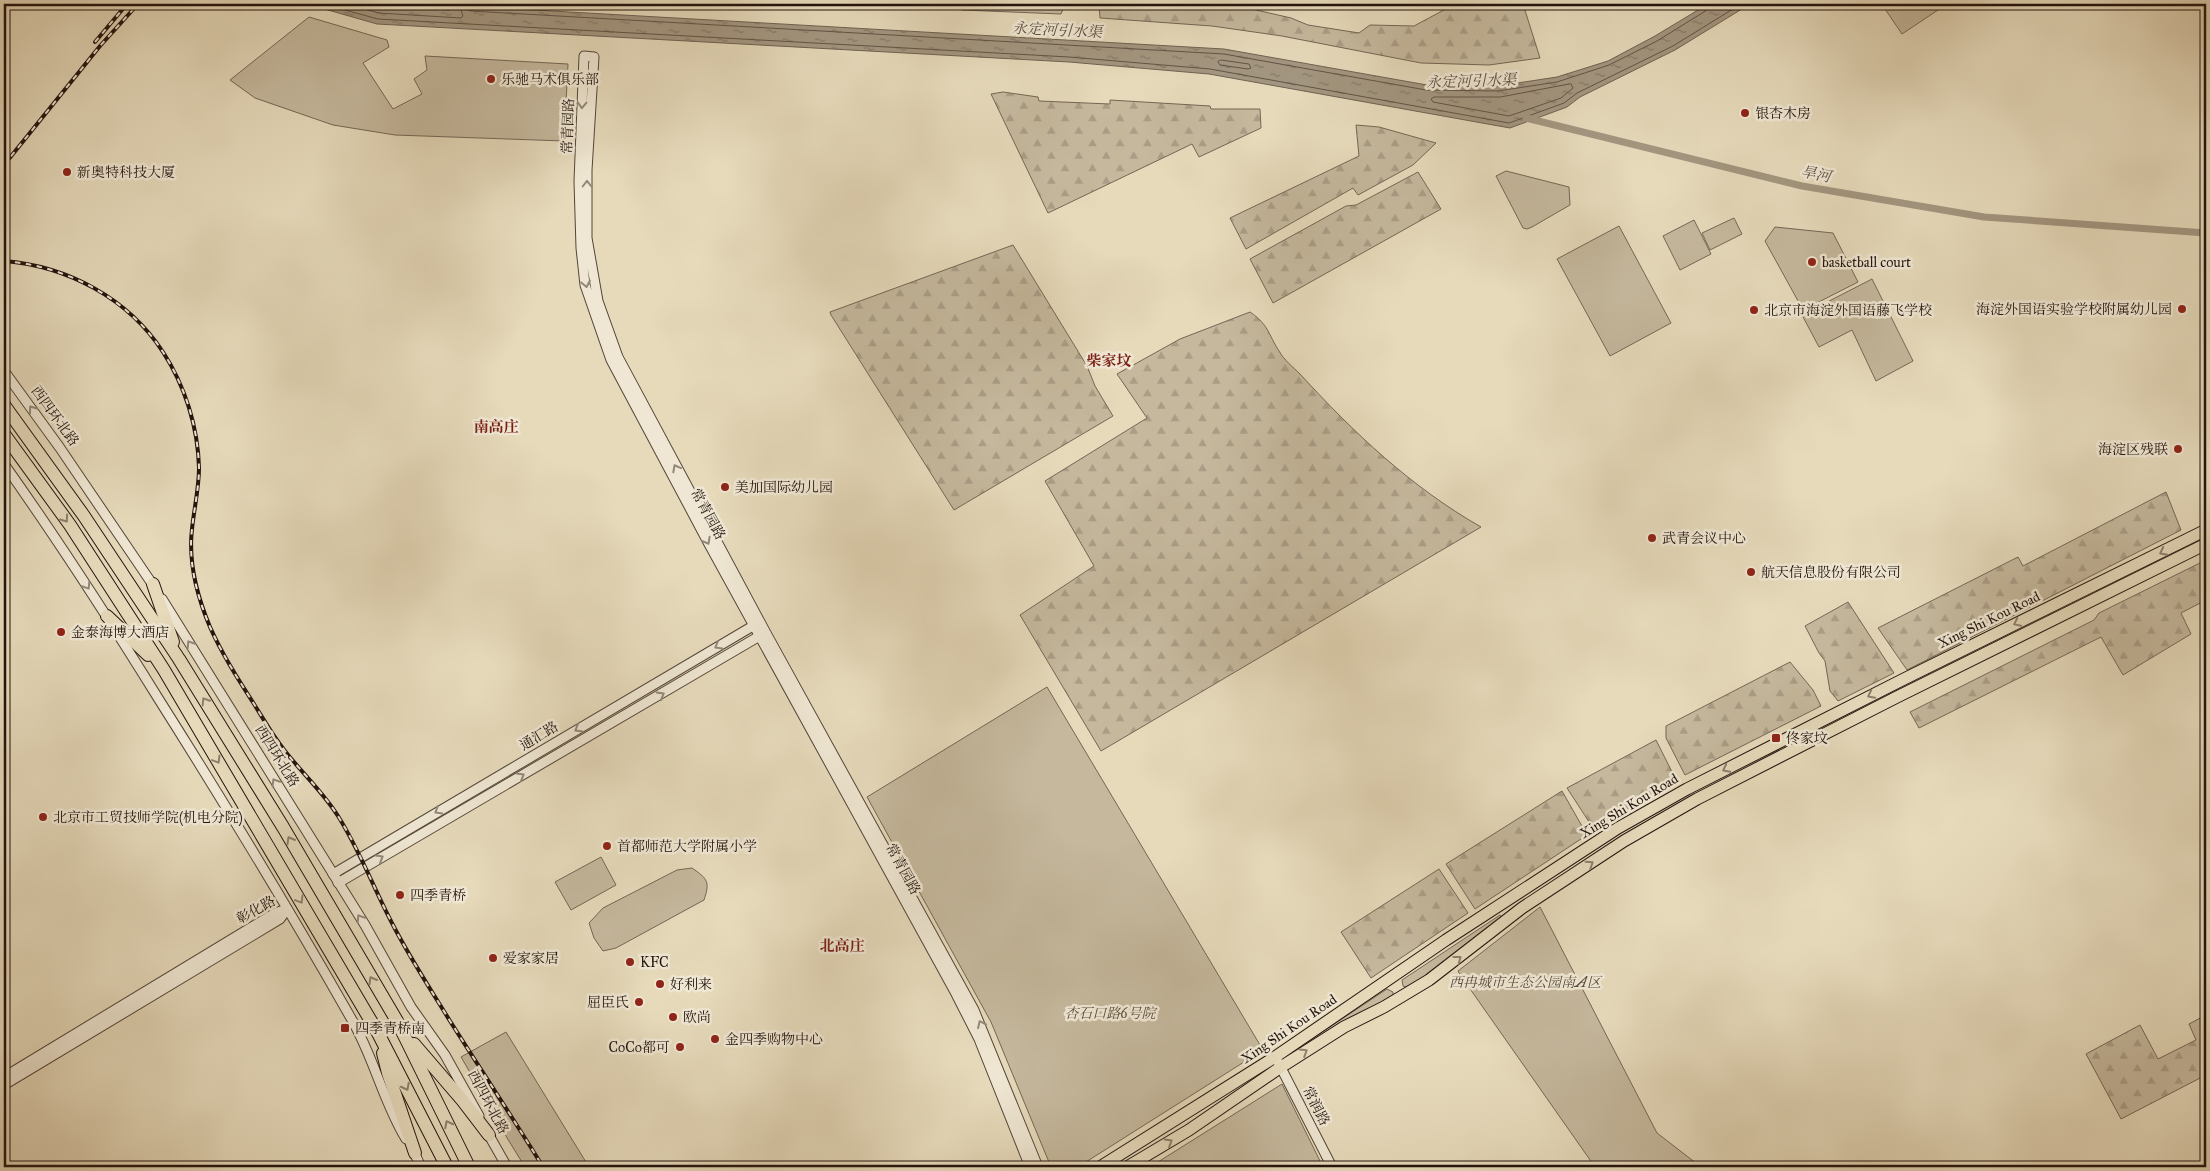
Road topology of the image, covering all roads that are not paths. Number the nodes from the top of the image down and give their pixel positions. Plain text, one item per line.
1 (4, 371) edge
2 (4, 404) edge
3 (4, 434) edge
4 (4, 464) edge
5 (2206, 530) edge
6 (2206, 544) edge
7 (153, 584) junction
8 (106, 616) junction
9 (757, 623) junction
10 (763, 634) junction
11 (178, 659) junction
12 (164, 670) junction
13 (333, 874) junction
14 (338, 883) junction
15 (287, 909) junction
16 (397, 1021) junction
17 (378, 1033) junction
18 (1278, 1062) junction
19 (4, 1077) edge
20 (4, 1085) edge
21 (489, 1135) junction
22 (415, 1153) junction
23 (421, 1167) edge
24 (447, 1167) edge
25 (470, 1167) edge
26 (507, 1167) edge
27 (1030, 1167) edge
28 (1038, 1167) edge
29 (1100, 1167) edge
30 (1127, 1167) edge
31 (1332, 1167) edge

7 -> 1 street, 西四环北路
2 - 11 highway
3 -> 12 highway
4 -> 8 street
5 -> 18 main road, Xing Shi Kou Road
18 -> 6 main road, Xing Shi Kou Road
7 - 11 highway
13 -> 7 street, 西四环北路
8 - 12 highway
8 - 15 street
9 -> 9 street, 常青园路
9 - 10 street, 常青园路
9 -> 13 street, 通汇路
14 -> 10 street, 通汇路
10 - 27 street, 常青园路
28 -> 10 street, 常青园路
16 -> 11 highway
12 -> 17 highway
13 - 14 street, 西四环北路
21 -> 14 street, 西四环北路
15 - 19 street, 彰化路
15 - 20 street, 彰化路
15 - 22 street
16 - 21 highway
25 -> 16 highway
17 - 22 highway
17 -> 24 highway
18 - 29 main road, Xing Shi Kou Road
30 -> 18 main road, Xing Shi Kou Road
18 - 31 street, 常润路
21 - 26 street, 西四环北路
22 - 23 street

